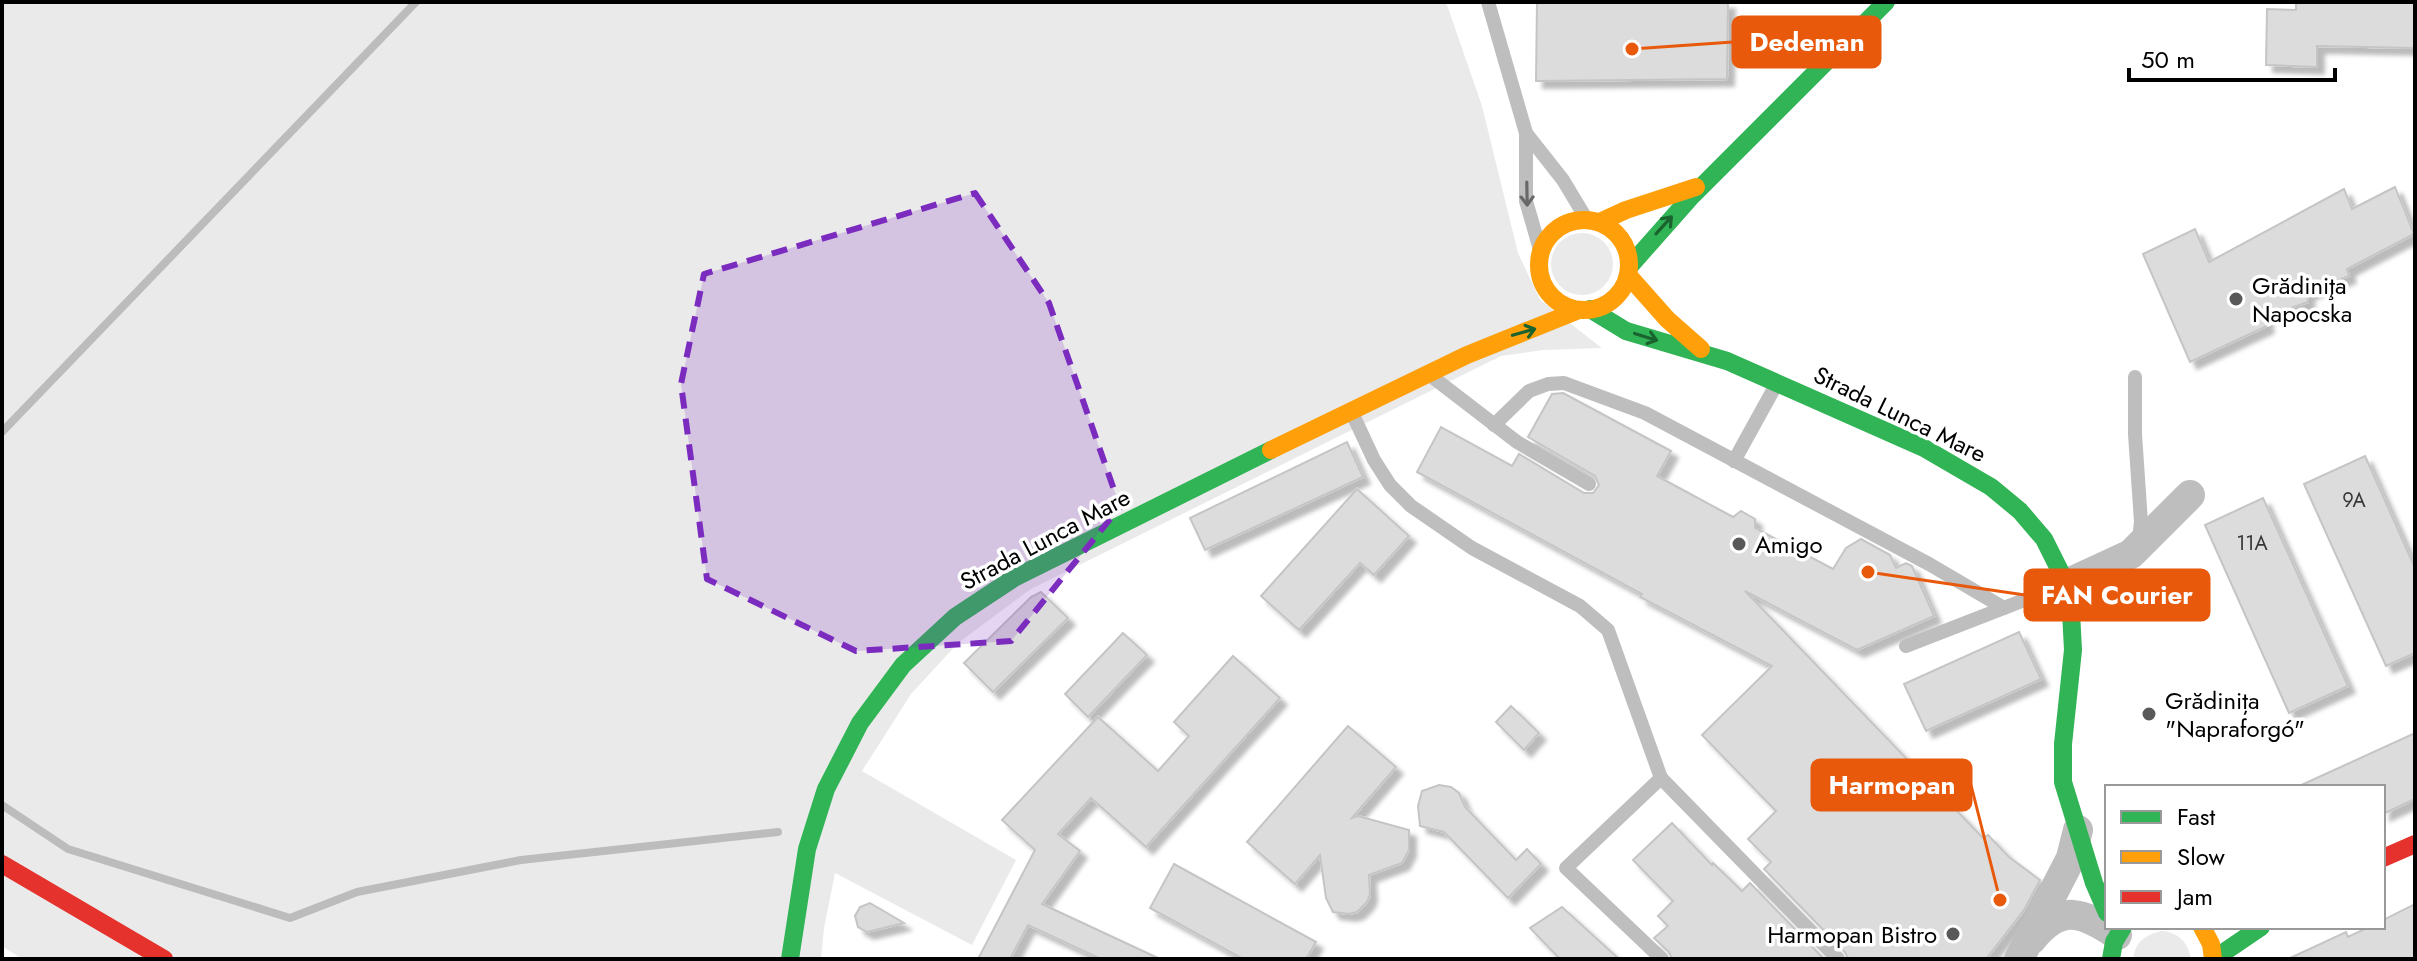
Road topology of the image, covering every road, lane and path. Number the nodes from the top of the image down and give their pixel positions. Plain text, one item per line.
1 (1488, 2) edge
2 (1886, 2) edge
3 (1526, 133) junction
4 (1701, 185) junction
5 (1594, 220) junction
6 (1540, 260) junction
7 (1628, 271) junction
8 (1526, 287) dead end
9 (1584, 310) junction
10 (1498, 323) dead end
11 (1706, 353) junction
12 (1469, 354) junction
13 (1428, 374) junction
14 (2135, 377) dead end
15 (1777, 382) junction
16 (1351, 411) junction
17 (1494, 425) junction
18 (1734, 461) junction
19 (1589, 484) dead end
20 (2190, 495) dead end
21 (2131, 554) junction
22 (2066, 584) junction
23 (2004, 608) junction
24 (1906, 646) dead end
25 (1661, 778) junction
26 (2078, 830) junction
27 (2415, 844) edge
28 (2385, 857) edge
29 (2105, 859) edge
30 (2, 864) edge
31 (2105, 909) edge
32 (2105, 926) edge
33 (2203, 929) edge
34 (2258, 929) edge
35 (2022, 953) edge
36 (164, 959) edge
37 (790, 959) edge
38 (1662, 959) edge
39 (1838, 959) edge
40 (2214, 959) edge

1 - 3 lane
2 - 4 main road
3 - 5 lane
3 -> 6 lane
4 - 5 main road
7 -> 4 main road
5 - 6 main road
5 - 7 main road
6 - 8 main road
6 - 9 main road
7 - 9 main road
7 - 11 main road, Strada Lunca Mare
9 -> 11 main road, Strada Lunca Mare
12 -> 9 main road, Strada Lunca Mare
10 - 12 main road, Strada Lunca Mare
11 - 15 main road, Strada Lunca Mare
12 - 13 main road, Strada Lunca Mare
13 - 16 main road, Strada Lunca Mare
13 - 17 lane
14 - 21 lane
15 - 18 lane
15 - 22 main road, Strada Lunca Mare
16 - 25 lane
16 - 37 main road, Strada Lunca Mare
17 - 18 lane
17 - 19 lane
18 - 23 lane
20 - 21 street
21 - 22 street
22 - 23 lane
22 - 26 main road, Strada Lunca Mare
23 - 24 lane
25 - 38 lane
25 - 39 lane
26 - 29 main road, Strada Lunca Mare
26 - 31 main road, Strada Lunca Mare
26 - 35 street
27 - 28 main road
30 - 36 main road
32 - 35 street
33 - 40 main road
34 - 40 main road

